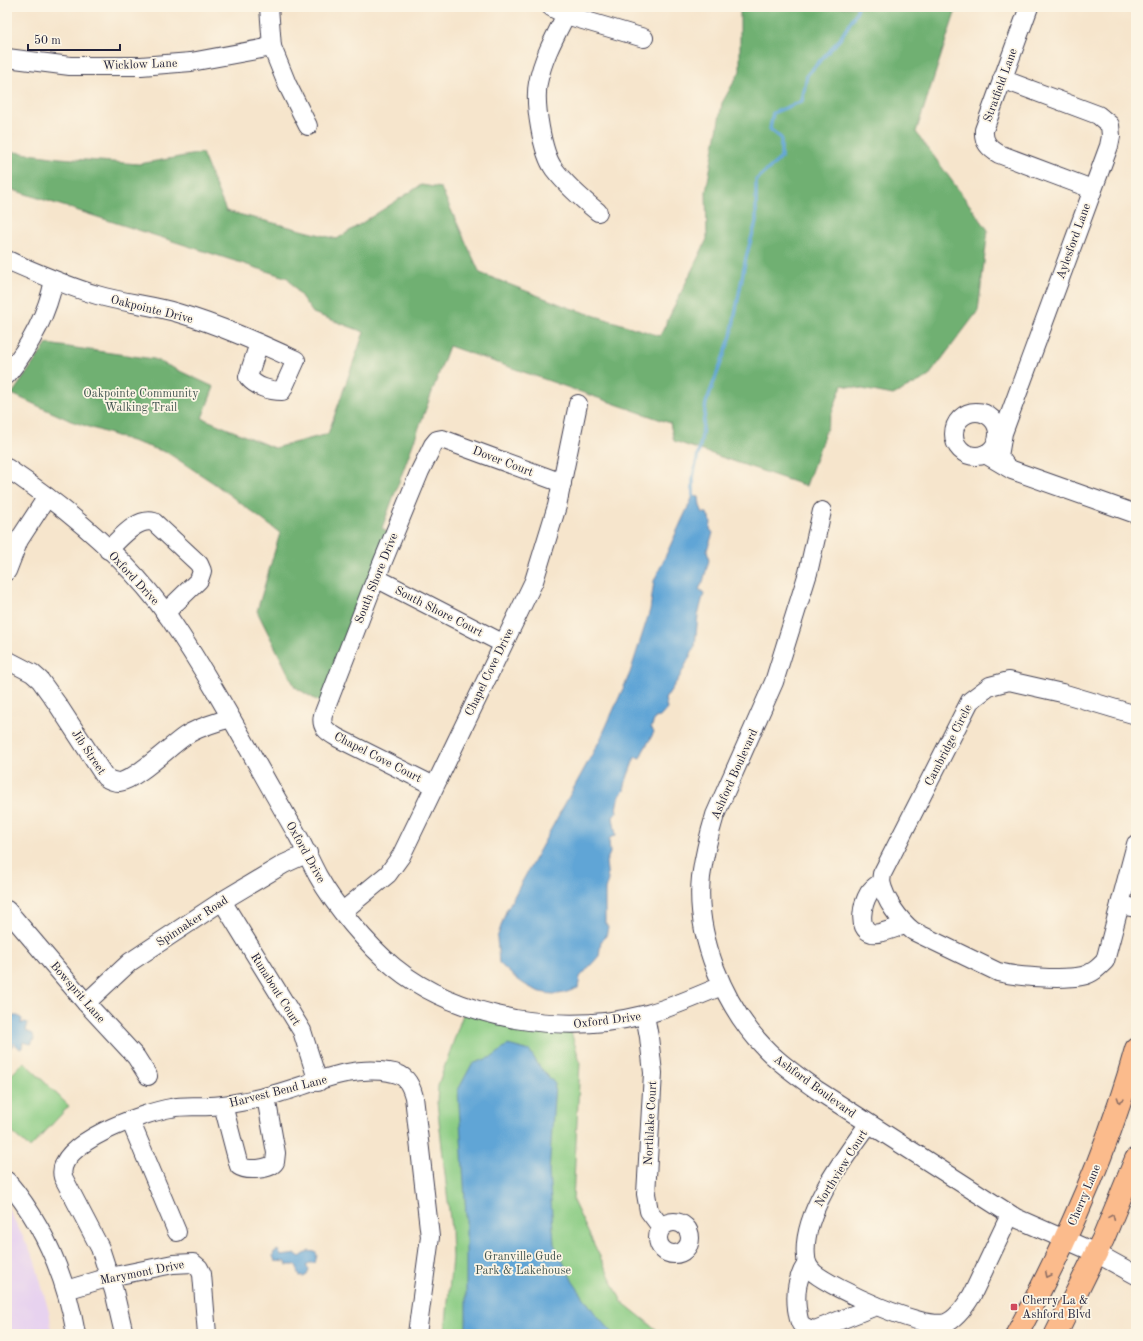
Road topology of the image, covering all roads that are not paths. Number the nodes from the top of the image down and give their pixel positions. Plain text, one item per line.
1 (269, 7) edge
2 (1029, 7) edge
3 (563, 10) edge
4 (644, 38) dead end
5 (272, 47) junction
6 (7, 58) edge
7 (1002, 79) junction
8 (308, 126) dead end
9 (1092, 189) junction
10 (598, 212) dead end
11 (7, 260) edge
12 (54, 280) junction
13 (259, 343) junction
14 (7, 375) edge
15 (578, 404) dead end
16 (444, 439) joint
17 (985, 454) dead end
18 (1006, 466) junction
19 (7, 468) edge
20 (562, 483) junction
21 (47, 497) junction
22 (822, 511) dead end
23 (1136, 514) edge
24 (108, 550) junction
25 (7, 570) edge
26 (376, 578) junction
27 (165, 613) junction
28 (502, 643) junction
29 (7, 660) edge
30 (1136, 715) edge
31 (230, 718) junction
32 (323, 727) joint
33 (434, 786) junction
34 (1136, 844) edge
35 (308, 853) junction
36 (881, 882) junction
37 (222, 902) junction
38 (1128, 906) edge
39 (343, 911) junction
40 (8, 914) edge
41 (905, 925) junction
42 (722, 986) junction
43 (86, 1003) junction
44 (645, 1015) junction
45 (1136, 1049) edge
46 (148, 1076) dead end
47 (318, 1082) junction
48 (266, 1097) junction
49 (223, 1105) junction
50 (130, 1120) junction
51 (868, 1125) junction
52 (1136, 1159) edge
53 (7, 1181) edge
54 (1010, 1215) junction
55 (662, 1227) dead end
56 (178, 1232) dead end
57 (1065, 1240) junction
58 (1096, 1253) junction
59 (807, 1264) junction
60 (1136, 1275) edge
61 (110, 1277) junction
62 (66, 1290) junction
63 (876, 1306) junction
64 (76, 1334) edge
65 (124, 1334) edge
66 (207, 1334) edge
67 (417, 1334) edge
68 (1017, 1334) edge
69 (1056, 1334) edge

1 - 5 street
2 - 7 street, Stratfield Lane
3 - 4 street
3 - 10 street
5 - 6 street, Wicklow Lane
5 - 8 street
7 - 9 street, Stratfield Lane
7 - 9 street, Aylesford Lane
9 - 18 street, Aylesford Lane
11 - 12 street, Oakpointe Drive
12 - 13 street, Oakpointe Drive
12 - 14 street
13 - 13 street, Oakpointe Drive
15 - 20 street, Chapel Cove Drive
16 - 20 street, Dover Court
16 - 26 street, South Shore Drive
17 - 18 street
18 - 23 street
19 - 21 street, Oxford Drive
20 - 28 street, Chapel Cove Drive
21 - 24 street, Oxford Drive
21 - 25 street
22 - 42 street, Ashford Boulevard
24 - 27 street, Oxford Drive
24 - 27 street
26 - 28 street, South Shore Court
26 - 32 street, South Shore Drive
27 - 31 street, Oxford Drive
28 - 33 street, Chapel Cove Drive
29 - 31 street, Jib Street
30 - 36 street, Cambridge Circle
31 - 35 street, Oxford Drive
32 - 33 street, Chapel Cove Court
33 - 39 street, Chapel Cove Drive
34 - 38 street
35 - 37 street, Spinnaker Road
35 - 39 street, Oxford Drive
36 - 41 street
36 - 41 street, Cambridge Circle
37 - 43 street, Spinnaker Road
37 - 47 street, Runabout Court
38 - 41 street
39 - 44 street, Oxford Drive
40 - 43 street, Bowsprit Lane
42 - 44 street, Oxford Drive
42 - 51 street, Ashford Boulevard
43 - 46 street, Bowsprit Lane
44 - 55 street, Northlake Court
45 -> 57 main road, Cherry Lane
47 - 48 street, Harvest Bend Lane
47 - 67 street, Harvest Bend Lane
48 - 49 street, Harvest Bend Lane
48 - 49 street
49 - 50 street, Harvest Bend Lane
50 - 56 street
50 - 61 street, Harvest Bend Lane
51 - 54 street, Ashford Boulevard
51 - 59 street, Northview Court
58 -> 52 main road
53 - 62 street
54 - 57 street, Ashford Boulevard
54 - 63 street
57 - 58 street, Ashford Boulevard
57 -> 68 main road, Cherry Lane
58 - 60 street, Ashford Boulevard
58 - 69 main road
59 - 63 street
59 - 63 street
61 - 62 street, Marymont Drive
61 - 65 street, Harvest Bend Lane
61 - 66 street, Marymont Drive
62 - 64 street

